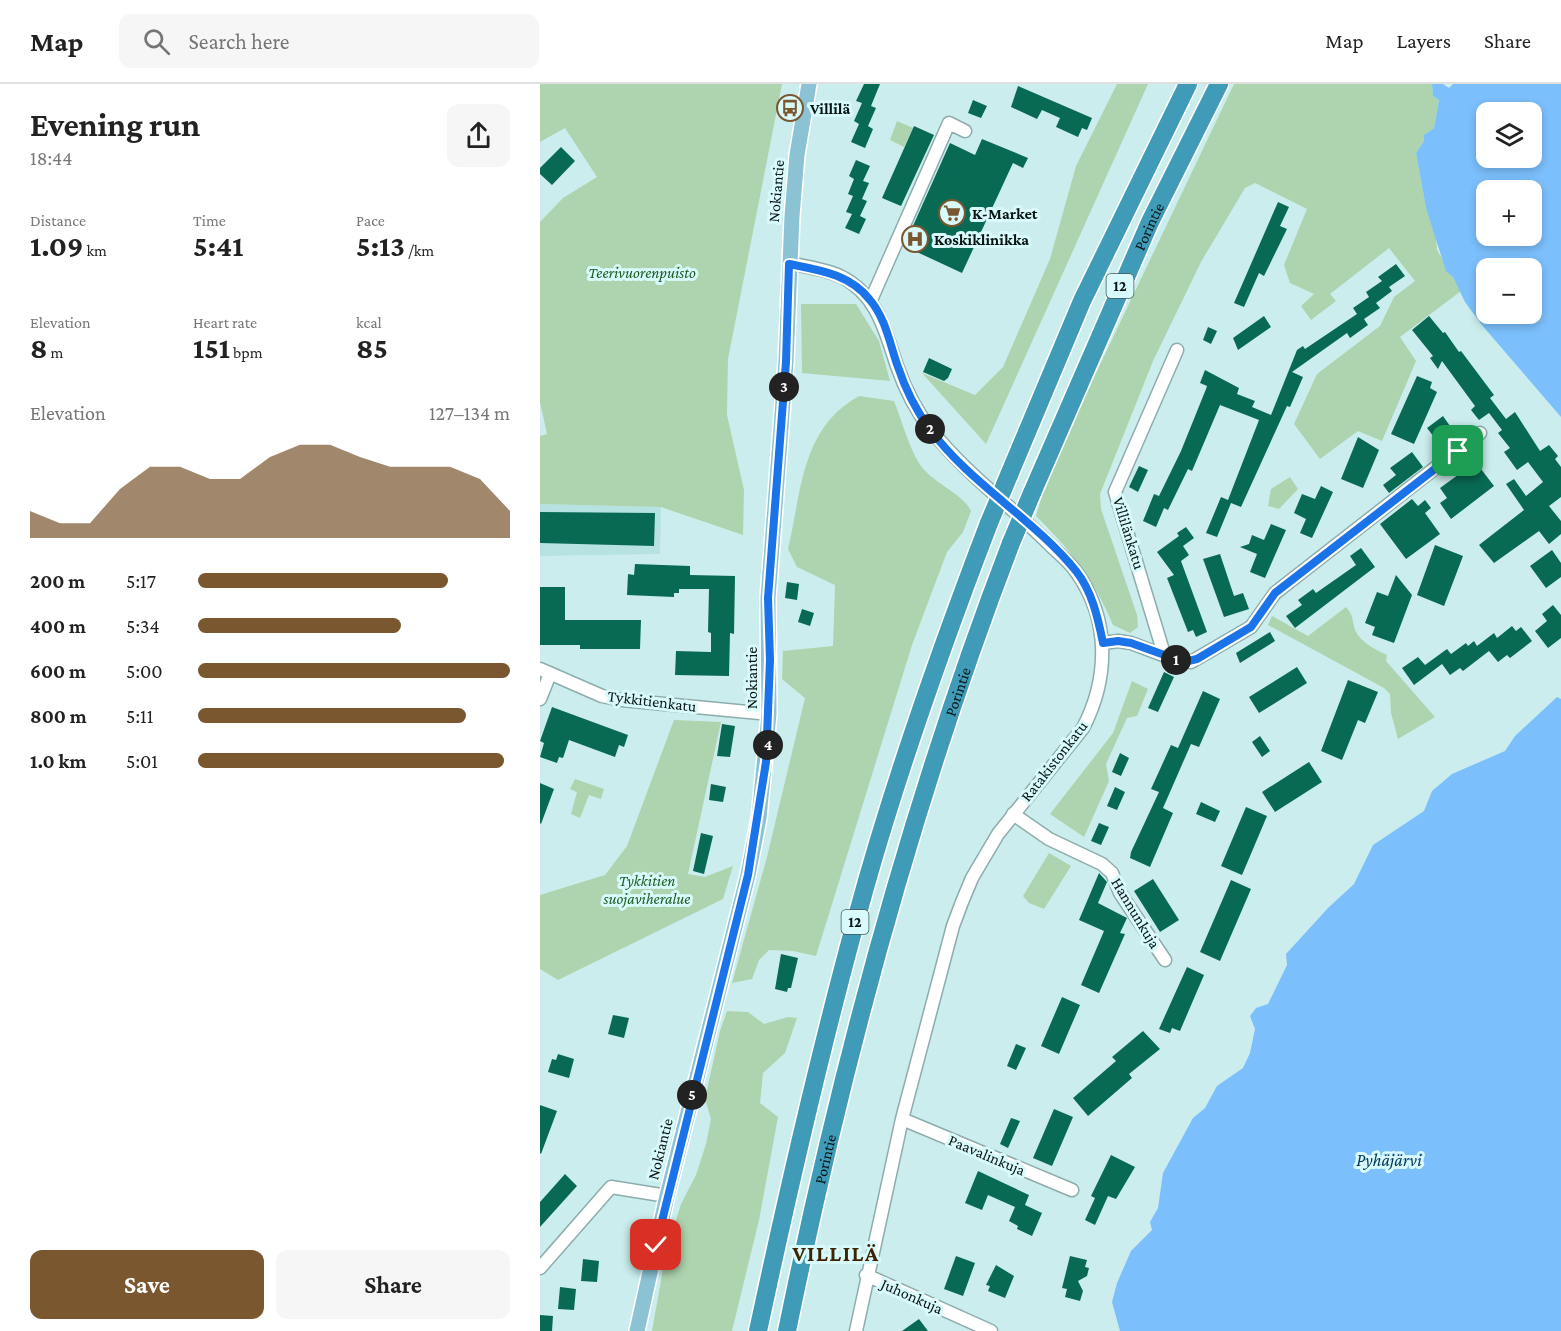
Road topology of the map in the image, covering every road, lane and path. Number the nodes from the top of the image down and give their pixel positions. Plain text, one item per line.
1 (808, 84) edge
2 (1188, 84) edge
3 (1219, 84) edge
4 (965, 131) dead end
5 (789, 264) junction
6 (871, 300) junction
7 (1177, 350) dead end
8 (1480, 433) dead end
9 (1103, 643) junction
10 (1164, 654) junction
11 (545, 672) edge
12 (540, 699) edge
13 (770, 714) junction
14 (1013, 814) junction
15 (1165, 960) dead end
16 (902, 1119) junction
17 (1072, 1190) dead end
18 (667, 1196) junction
19 (540, 1268) edge
20 (866, 1275) junction
21 (637, 1331) edge
22 (758, 1331) edge
23 (787, 1331) edge
24 (856, 1331) edge
25 (991, 1331) edge

1 - 5 main road, Nokiantie
2 - 22 highway, Porintie / 12, bridge
3 - 23 highway, Porintie / 12, bridge
4 - 6 street
5 - 6 street, Ratakistonkatu
5 - 13 main road, Nokiantie
6 - 9 street, Ratakistonkatu
7 - 10 street, Villilänkatu
8 - 10 street
9 - 10 street
9 - 14 street, Ratakistonkatu
11 - 12 street
11 - 13 street, Tykkitienkatu
13 - 18 main road, Nokiantie
14 - 15 street, Hannunkuja
14 - 16 street, Ratakistonkatu
16 - 17 street, Paavalinkuja
16 - 20 street, Ratakistonkatu
18 - 19 street
18 - 21 main road, Nokiantie
20 - 24 street, Ratakistonkatu
20 - 25 street, Juhonkuja

